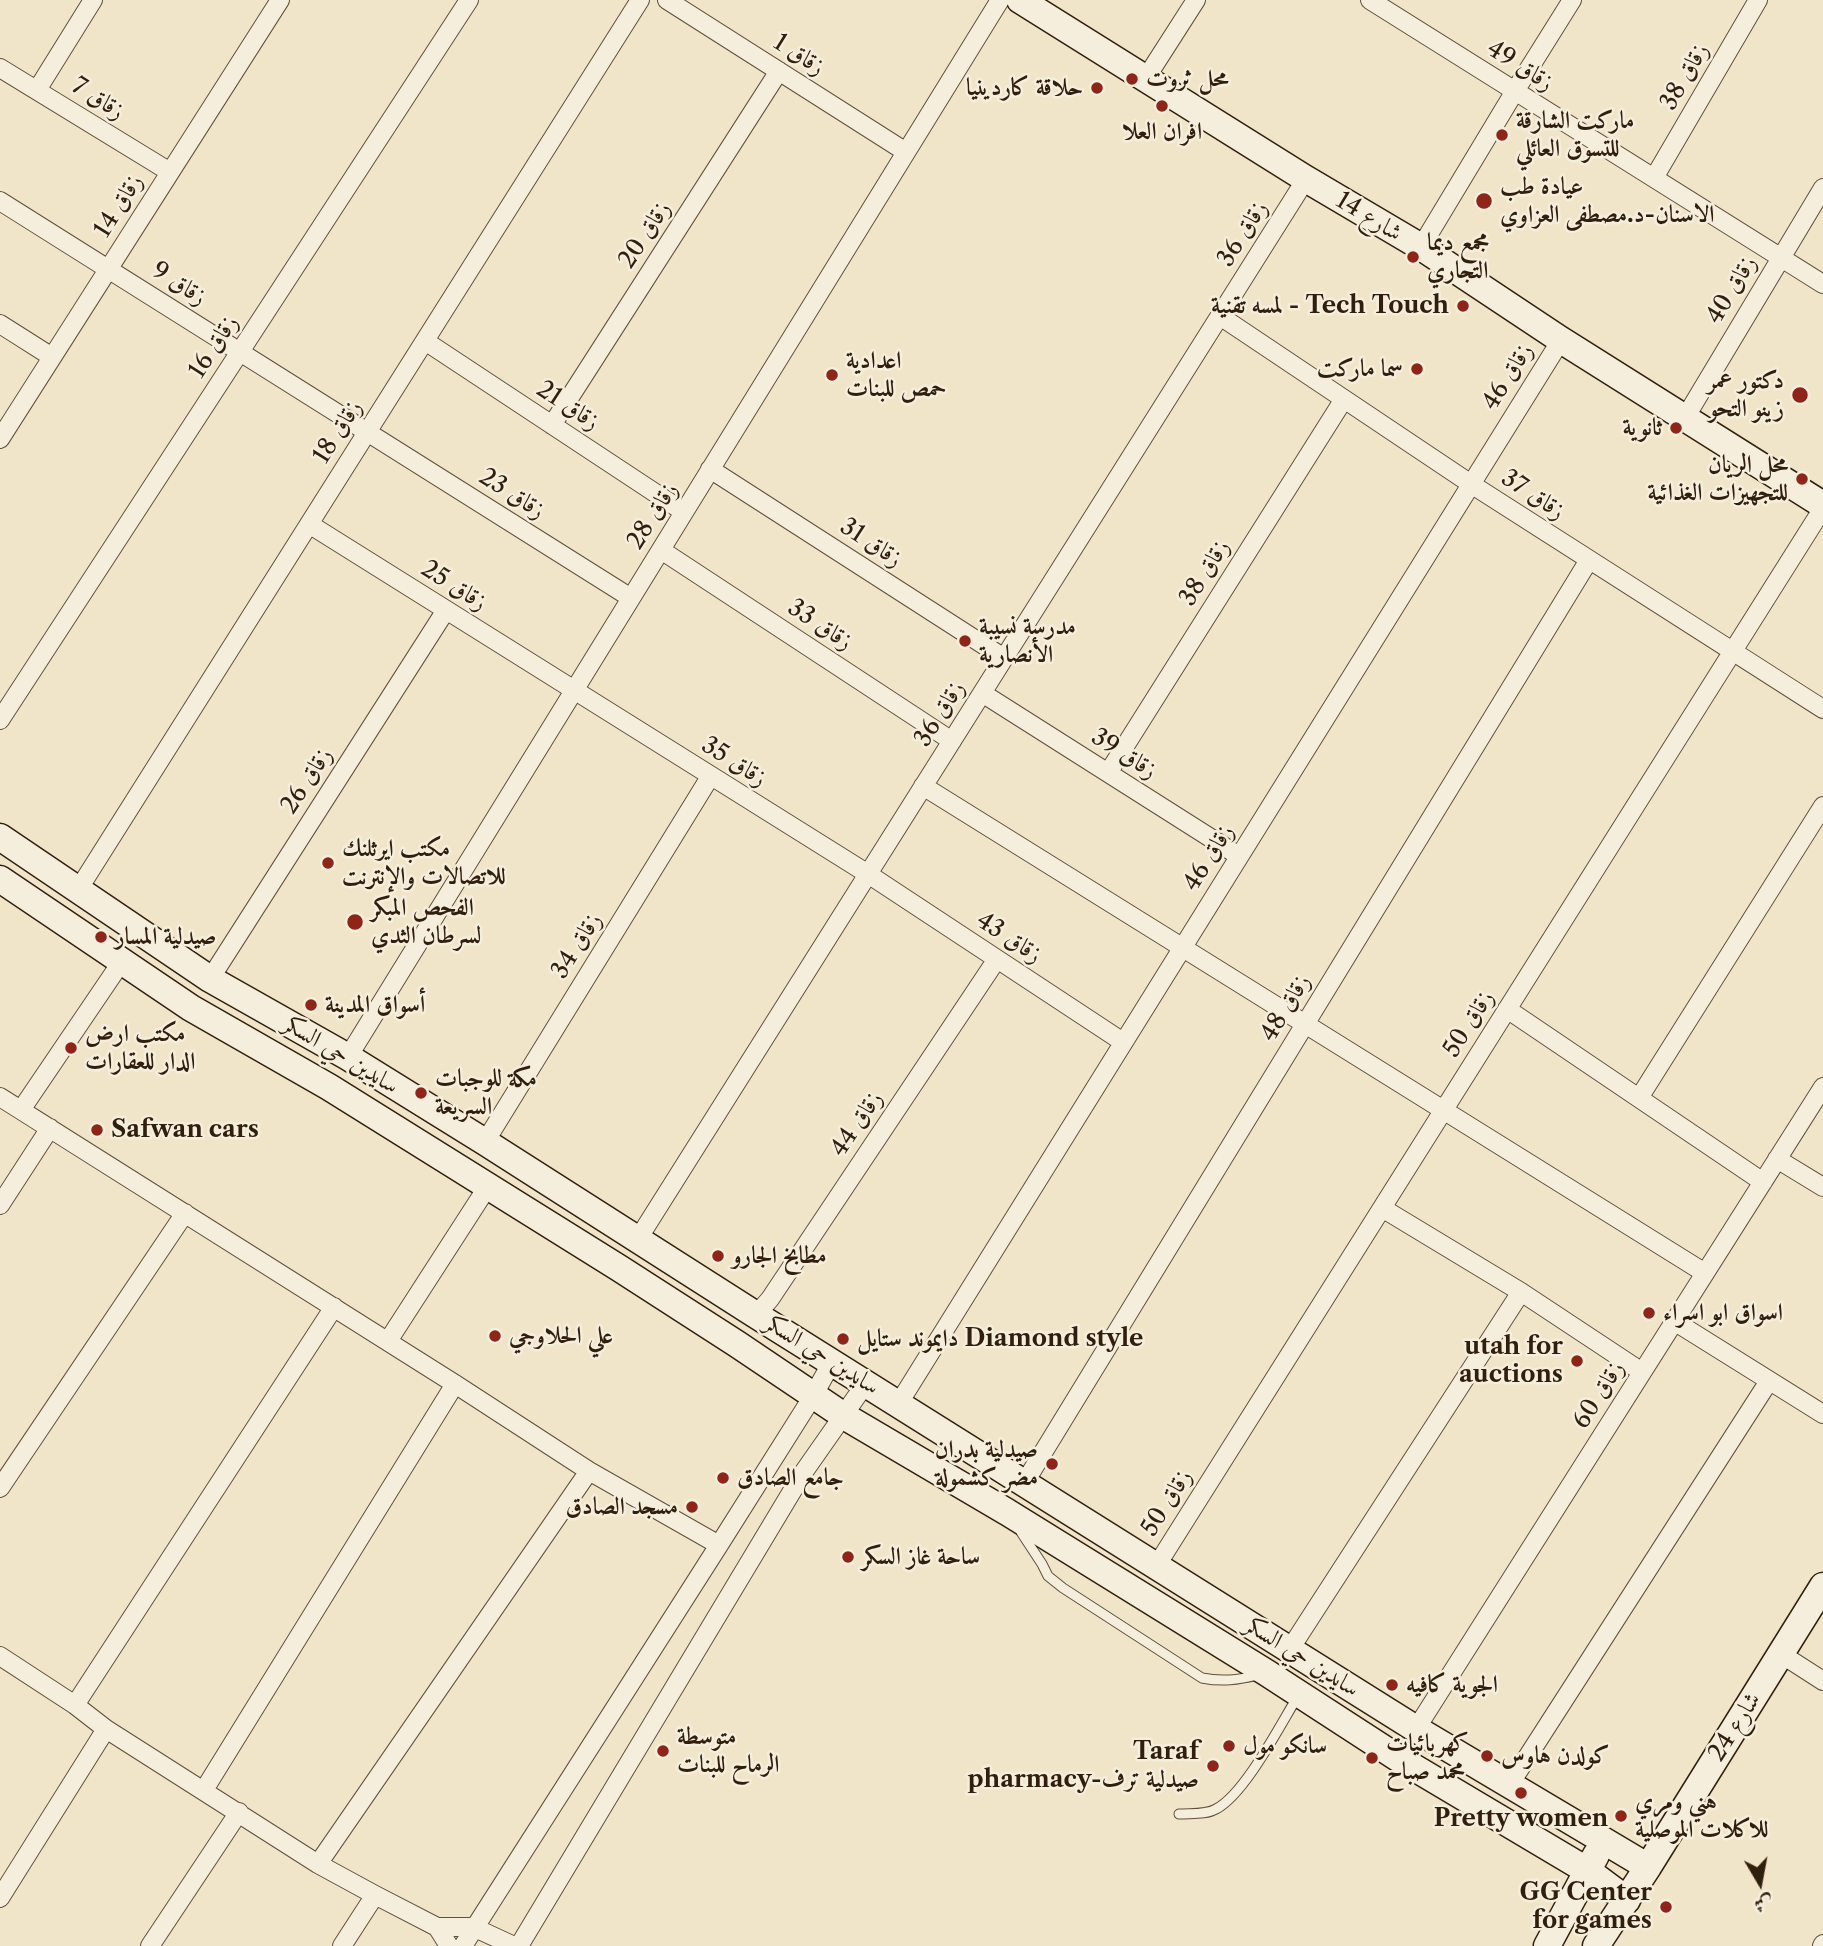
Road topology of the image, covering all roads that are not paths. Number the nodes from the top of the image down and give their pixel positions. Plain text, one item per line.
1 (93, 0) edge
2 (281, 0) edge
3 (469, 0) edge
4 (640, 0) edge
5 (667, 0) edge
6 (1000, 0) edge
7 (1020, 0) edge
8 (1196, 0) edge
9 (1572, 0) edge
10 (1758, 0) edge
11 (1375, 1) edge
12 (0, 68) edge
13 (779, 71) junction
14 (1146, 78) junction
15 (37, 90) junction
16 (1515, 91) junction
17 (906, 152) junction
18 (170, 172) junction
19 (1654, 178) junction
20 (1306, 179) junction
21 (1823, 188) edge
22 (0, 201) edge
23 (1421, 247) junction
24 (1780, 257) junction
25 (109, 269) junction
26 (1823, 284) edge
27 (1220, 316) junction
28 (0, 324) edge
29 (1561, 340) junction
30 (425, 341) junction
31 (240, 351) junction
32 (52, 357) junction
33 (1343, 398) junction
34 (1685, 418) junction
35 (552, 425) junction
36 (368, 431) junction
37 (0, 439) edge
38 (710, 469) junction
39 (1471, 484) junction
40 (1823, 507) edge
41 (684, 512) junction
42 (309, 524) junction
43 (661, 550) junction
44 (1589, 559) junction
45 (631, 598) junction
46 (446, 610) junction
47 (1733, 652) junction
48 (1004, 658) junction
49 (575, 689) junction
50 (982, 693) junction
51 (1823, 709) edge
52 (0, 720) edge
53 (952, 741) junction
54 (1108, 773) junction
55 (710, 777) junction
56 (923, 786) junction
57 (1823, 806) edge
58 (0, 837) edge
59 (1239, 856) junction
60 (868, 874) junction
61 (0, 879) edge
62 (78, 890) junction
63 (1182, 948) junction
64 (997, 959) junction
65 (122, 961) junction
66 (210, 979) junction
67 (1507, 1009) junction
68 (1305, 1024) junction
69 (1123, 1042) junction
70 (348, 1057) junction
71 (1823, 1087) edge
72 (0, 1097) edge
73 (1639, 1097) junction
74 (1444, 1109) junction
75 (21, 1110) junction
76 (50, 1128) junction
77 (485, 1142) junction
78 (1777, 1159) junction
79 (1763, 1182) junction
80 (488, 1186) junction
81 (1823, 1187) edge
82 (0, 1205) edge
83 (1382, 1208) junction
84 (185, 1213) junction
85 (638, 1239) junction
86 (1705, 1273) junction
87 (1521, 1292) junction
88 (334, 1307) junction
89 (756, 1315) junction
90 (1674, 1321) junction
91 (388, 1341) junction
92 (832, 1362) junction
93 (1642, 1372) junction
94 (1769, 1381) junction
95 (866, 1383) junction
96 (455, 1384) junction
97 (813, 1395) junction
98 (898, 1403) junction
99 (1823, 1414) edge
100 (844, 1416) junction
101 (589, 1471) junction
102 (1025, 1482) junction
103 (0, 1488) edge
104 (1007, 1512) junction
105 (719, 1545) junction
106 (1157, 1565) junction
107 (1823, 1586) edge
108 (1290, 1649) junction
109 (1781, 1654) junction
110 (0, 1656) edge
111 (1267, 1673) junction
112 (1823, 1681) edge
113 (1299, 1694) junction
114 (75, 1705) junction
115 (106, 1729) junction
116 (1416, 1729) junction
117 (1510, 1784) junction
118 (204, 1790) junction
119 (239, 1812) junction
120 (1179, 1814) dead end
121 (1604, 1841) junction
122 (318, 1864) junction
123 (1648, 1867) junction
124 (1588, 1871) junction
125 (375, 1895) junction
126 (0, 1898) edge
127 (1627, 1900) junction
128 (437, 1927) junction
129 (473, 1927) junction
130 (150, 1946) edge
131 (342, 1946) edge
132 (450, 1946) edge
133 (463, 1946) edge
134 (514, 1946) edge
135 (519, 1946) edge
136 (1547, 1946) edge
137 (1596, 1946) edge

1 - 15 street
2 - 18 street, زقاق 14
3 - 31 street, زقاق 16
4 - 30 street, زقاق 18
5 - 13 street, زقاق 1
6 - 17 street, زقاق 28
7 - 14 street, شارع 14
8 - 14 street
9 - 16 street
10 - 19 street, زقاق 38
11 - 16 street, زقاق 49
12 - 15 street, زقاق 7
13 - 17 street, زقاق 1
13 - 35 street, زقاق 20
14 - 20 street, شارع 14
15 - 18 street, زقاق 7
16 - 19 street, زقاق 49
16 - 23 street
17 - 38 street, زقاق 28
18 - 25 street, زقاق 14
19 - 24 street, زقاق 49
20 - 23 street, شارع 14
20 - 27 street, زقاق 36
21 - 24 street, زقاق 40
22 - 25 street, زقاق 9
23 - 29 street, شارع 14
24 - 26 street, زقاق 49
24 - 34 street, زقاق 40
25 - 31 street, زقاق 9
25 - 32 street, زقاق 14
27 - 33 street, زقاق 37
27 - 48 street, زقاق 36
28 - 32 street
29 - 34 street, شارع 14
29 - 39 street, زقاق 46
30 - 35 street, زقاق 21
30 - 36 street, زقاق 18
31 - 36 street, زقاق 9
31 - 52 street, زقاق 16
32 - 37 street, زقاق 14
33 - 39 street, زقاق 37
33 - 54 street, زقاق 38
34 - 40 street, شارع 14
35 - 41 street, زقاق 21
36 - 42 street, زقاق 18
36 - 45 street, زقاق 23
38 - 41 street, زقاق 28
38 - 48 street, زقاق 31
39 - 44 street, زقاق 37
39 - 59 street, زقاق 46
40 - 47 street, زقاق 50
41 - 43 street, زقاق 28
42 - 46 street, زقاق 25
42 - 62 street, زقاق 18
43 - 45 street, زقاق 28
43 - 53 street, زقاق 33
44 - 47 street, زقاق 37
44 - 68 street, زقاق 48
45 - 49 street, زقاق 28
46 - 49 street, زقاق 25
46 - 66 street, زقاق 26
47 - 51 street, زقاق 37
47 - 67 street, زقاق 50
48 - 50 street, زقاق 36
49 - 55 street, زقاق 35
49 - 70 street, زقاق 28
50 - 53 street, زقاق 36
50 - 54 street, زقاق 39
53 - 56 street, زقاق 36
54 - 59 street, زقاق 39
55 - 60 street, زقاق 35
55 - 77 street, زقاق 34
56 - 60 street, زقاق 36
56 - 63 street
57 - 73 street
58 - 62 street, سايدين حي السكر
59 - 63 street, زقاق 46
60 - 64 street, زقاق 43
60 - 85 street, زقاق 36
61 - 65 street, سايدين حي السكر
62 - 66 street, سايدين حي السكر
63 - 68 street
63 - 69 street, زقاق 46
64 - 69 street, زقاق 43
64 - 89 street, زقاق 44
65 - 75 street
65 - 80 street, سايدين حي السكر
66 - 70 street, سايدين حي السكر
67 - 73 street
67 - 74 street, زقاق 50
68 - 74 street
68 - 102 street, زقاق 48
69 - 98 street, زقاق 46
70 - 77 street, سايدين حي السكر
71 - 78 street, زقاق 60
72 - 75 street
73 - 79 street
74 - 83 street, زقاق 50
74 - 86 street
75 - 76 street
76 - 82 street
76 - 84 street
77 - 85 street, سايدين حي السكر
78 - 79 street, زقاق 60
78 - 81 street
79 - 86 street, زقاق 60
80 - 91 street
80 - 97 street, سايدين حي السكر
83 - 87 street
83 - 106 street, زقاق 50
84 - 88 street
84 - 103 street
85 - 89 street, سايدين حي السكر
86 - 90 street, زقاق 60
87 - 93 street
87 - 108 street
88 - 91 street
88 - 114 street
89 - 92 street, سايدين حي السكر
90 - 93 street, زقاق 60
90 - 94 street
91 - 96 street
92 - 95 street, سايدين حي السكر
92 - 97 street
93 - 116 street, زقاق 60
94 - 99 street
94 - 117 street
95 - 98 street, سايدين حي السكر
95 - 100 street
96 - 101 street
96 - 118 street
97 - 100 street, سايدين حي السكر
97 - 105 street
98 - 102 street, سايدين حي السكر
100 - 104 street, سايدين حي السكر
100 - 135 street
101 - 105 street
101 - 122 street
102 - 106 street, سايدين حي السكر
104 - 111 street, سايدين حي السكر
104 - 111 lane
105 - 129 street
106 - 108 street, سايدين حي السكر
107 - 109 street, شارع 24
108 - 116 street, سايدين حي السكر
109 - 112 street
109 - 123 street, شارع 24
110 - 114 street
111 - 113 street, سايدين حي السكر
113 - 120 lane
113 - 124 street, سايدين حي السكر
114 - 115 street
115 - 118 street
115 - 126 street
116 - 117 street, سايدين حي السكر
117 - 121 street, سايدين حي السكر
118 - 119 street
119 - 122 street
119 - 130 street
121 - 123 street, سايدين حي السكر
121 - 124 street
122 - 125 street
123 - 127 street, شارع 24
124 - 127 street, سايدين حي السكر
124 - 136 street
125 - 128 street
125 - 131 street
127 - 137 street, شارع 24
128 - 129 street
128 - 132 street
129 - 133 street
129 - 134 street

